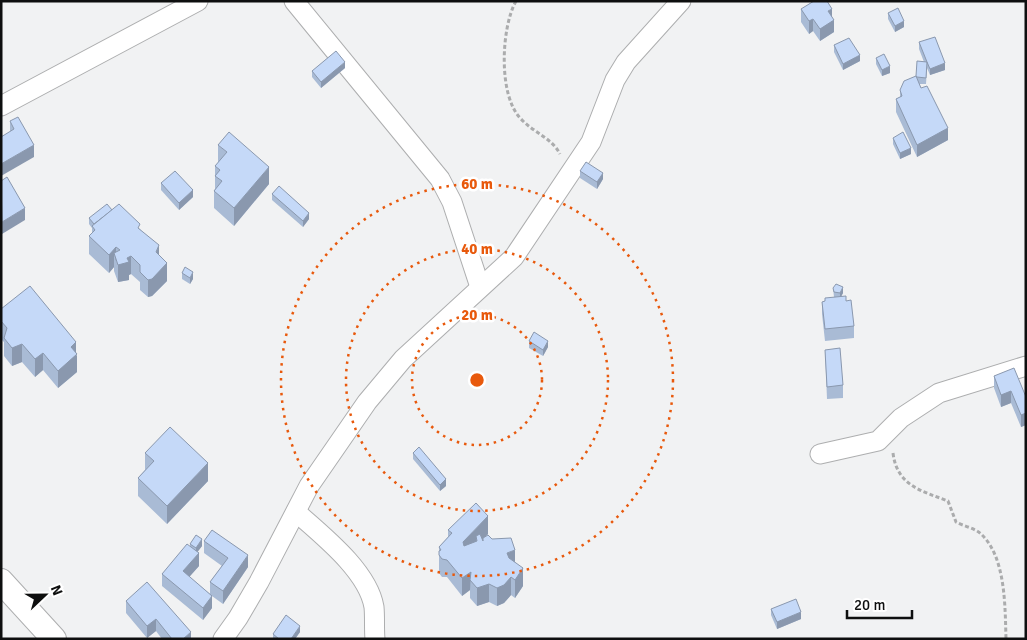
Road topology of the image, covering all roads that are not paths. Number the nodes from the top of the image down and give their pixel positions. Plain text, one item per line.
1 (294, 1) edge
2 (681, 1) edge
3 (194, 2) edge
4 (1, 106) edge
5 (480, 287) junction
6 (1026, 366) edge
7 (820, 454) dead end
8 (296, 512) junction
9 (1, 581) edge
10 (54, 639) edge
11 (223, 639) edge
12 (375, 639) edge

1 - 5 street
2 - 5 street
3 - 4 street
5 - 8 street
6 - 7 street
8 - 11 street
8 - 12 street
9 - 10 street

